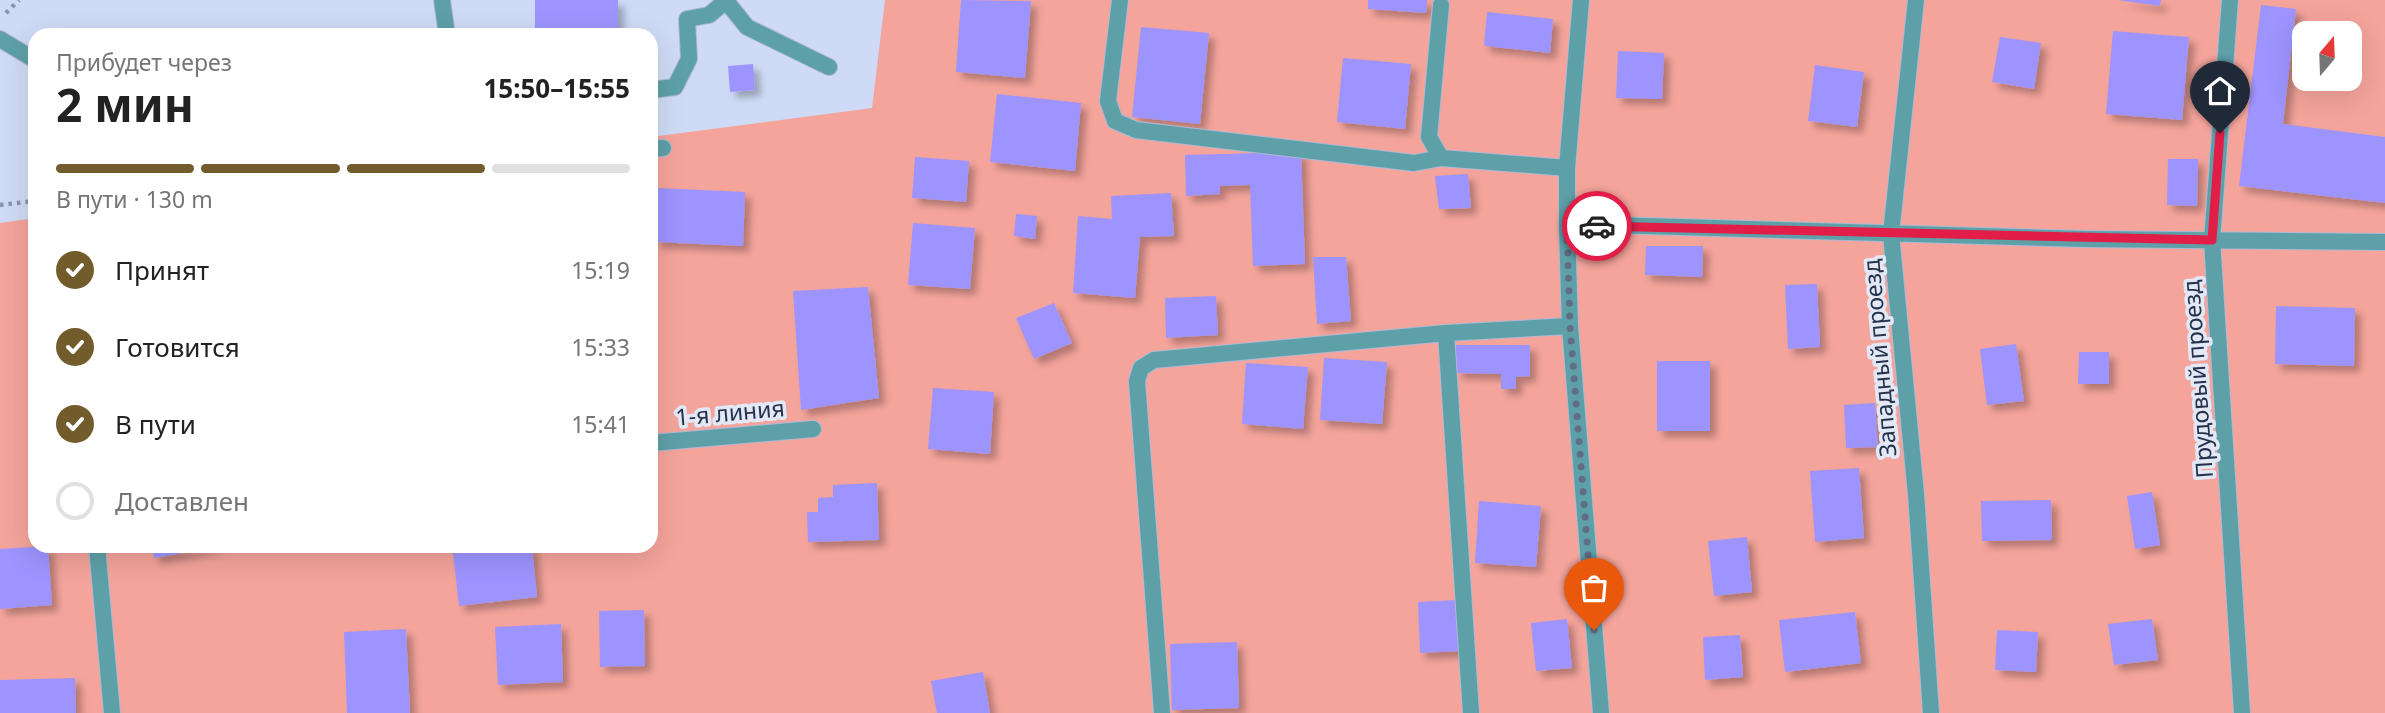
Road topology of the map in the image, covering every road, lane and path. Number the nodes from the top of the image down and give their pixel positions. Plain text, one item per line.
1 (19, 0) edge
2 (442, 0) edge
3 (1120, 0) edge
4 (1581, 0) edge
5 (1916, 0) edge
6 (2230, 0) edge
7 (727, 1) edge
8 (1441, 5) dead end
9 (0, 19) edge
10 (446, 28) edge
11 (0, 39) edge
12 (28, 56) edge
13 (829, 67) dead end
14 (658, 89) edge
15 (1441, 158) junction
16 (1567, 168) junction
17 (28, 202) edge
18 (0, 205) edge
19 (1567, 228) junction
20 (1891, 234) junction
21 (2212, 240) junction
22 (2385, 242) edge
23 (1570, 326) junction
24 (1446, 333) junction
25 (813, 429) dead end
26 (658, 442) edge
27 (98, 553) edge
28 (112, 713) edge
29 (1162, 713) edge
30 (1471, 713) edge
31 (1601, 713) edge
32 (1931, 713) edge
33 (2242, 713) edge

1 - 9 path
2 - 10 lane
3 - 15 lane
4 - 16 lane
5 - 20 lane, Западный проезд
6 - 21 lane, Прудовый проезд
7 - 13 lane
7 - 14 lane
8 - 15 lane
11 - 12 lane
15 - 16 lane
16 - 19 lane
17 - 18 path
19 - 20 lane
19 - 23 lane
20 - 21 lane
20 - 32 lane, Западный проезд
21 - 22 lane
21 - 33 lane, Прудовый проезд
23 - 24 lane
23 - 31 lane
24 - 29 lane
24 - 30 lane
25 - 26 lane, 1-я линия
27 - 28 lane

